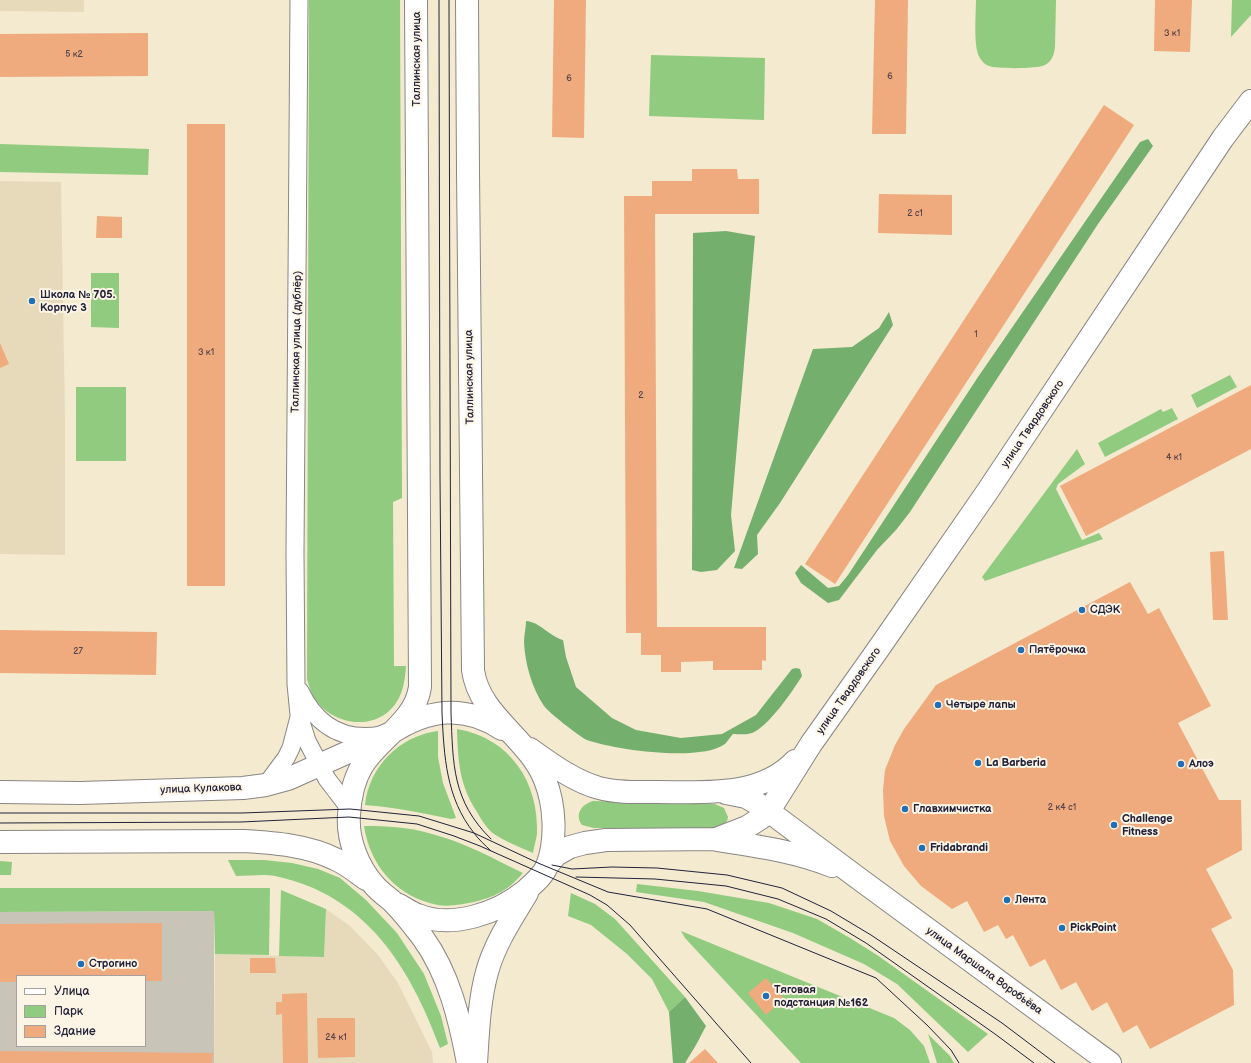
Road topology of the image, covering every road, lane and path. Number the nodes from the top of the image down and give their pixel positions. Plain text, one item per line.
1 (299, 0) edge
2 (416, 0) edge
3 (467, 0) edge
4 (1251, 101) edge
5 (296, 684) junction
6 (299, 714) junction
7 (391, 733) junction
8 (518, 739) junction
9 (811, 744) junction
10 (319, 766) junction
11 (266, 785) junction
12 (0, 792) edge
13 (715, 792) junction
14 (350, 809) junction
15 (769, 811) junction
16 (716, 839) junction
17 (0, 842) edge
18 (547, 866) junction
19 (858, 878) junction
20 (374, 885) junction
21 (532, 885) junction
22 (392, 902) junction
23 (468, 1063) edge
24 (476, 1063) edge
25 (1110, 1063) edge

1 - 5 street, Таллинская улица (дублёр)
2 - 7 main road, Таллинская улица
3 - 8 main road, Таллинская улица
4 - 9 main road, улица Твардовского
5 - 6 street, Таллинская улица (дублёр)
5 - 7 street, Таллинская улица (дублёр)
6 - 10 street, Таллинская улица (дублёр)
6 - 11 street, Таллинская улица (дублёр)
7 - 8 main road, Таллинская улица
7 - 10 main road, улица Кулакова
7 - 14 main road, Таллинская улица
8 - 13 main road, улица Твардовского
8 - 18 main road, Таллинская улица
9 - 13 main road, улица Твардовского
9 - 15 main road, улица Твардовского
10 - 11 main road, улица Кулакова
10 - 14 street, Таллинская улица (дублёр)
11 - 12 main road, улица Кулакова
13 - 15 main road, улица Маршала Воробьёва
14 - 20 main road, Таллинская улица
15 - 16 main road, улица Твардовского
15 - 19 main road, улица Маршала Воробьёва
16 - 18 main road, улица Твардовского
16 - 19 main road, улица Маршала Воробьёва
17 - 20 main road
18 - 21 main road, Таллинская улица
19 - 25 main road, улица Маршала Воробьёва
20 - 22 main road, Таллинская улица
21 - 22 main road, Таллинская улица
21 - 24 main road, Таллинская улица
22 - 23 main road, Таллинская улица

